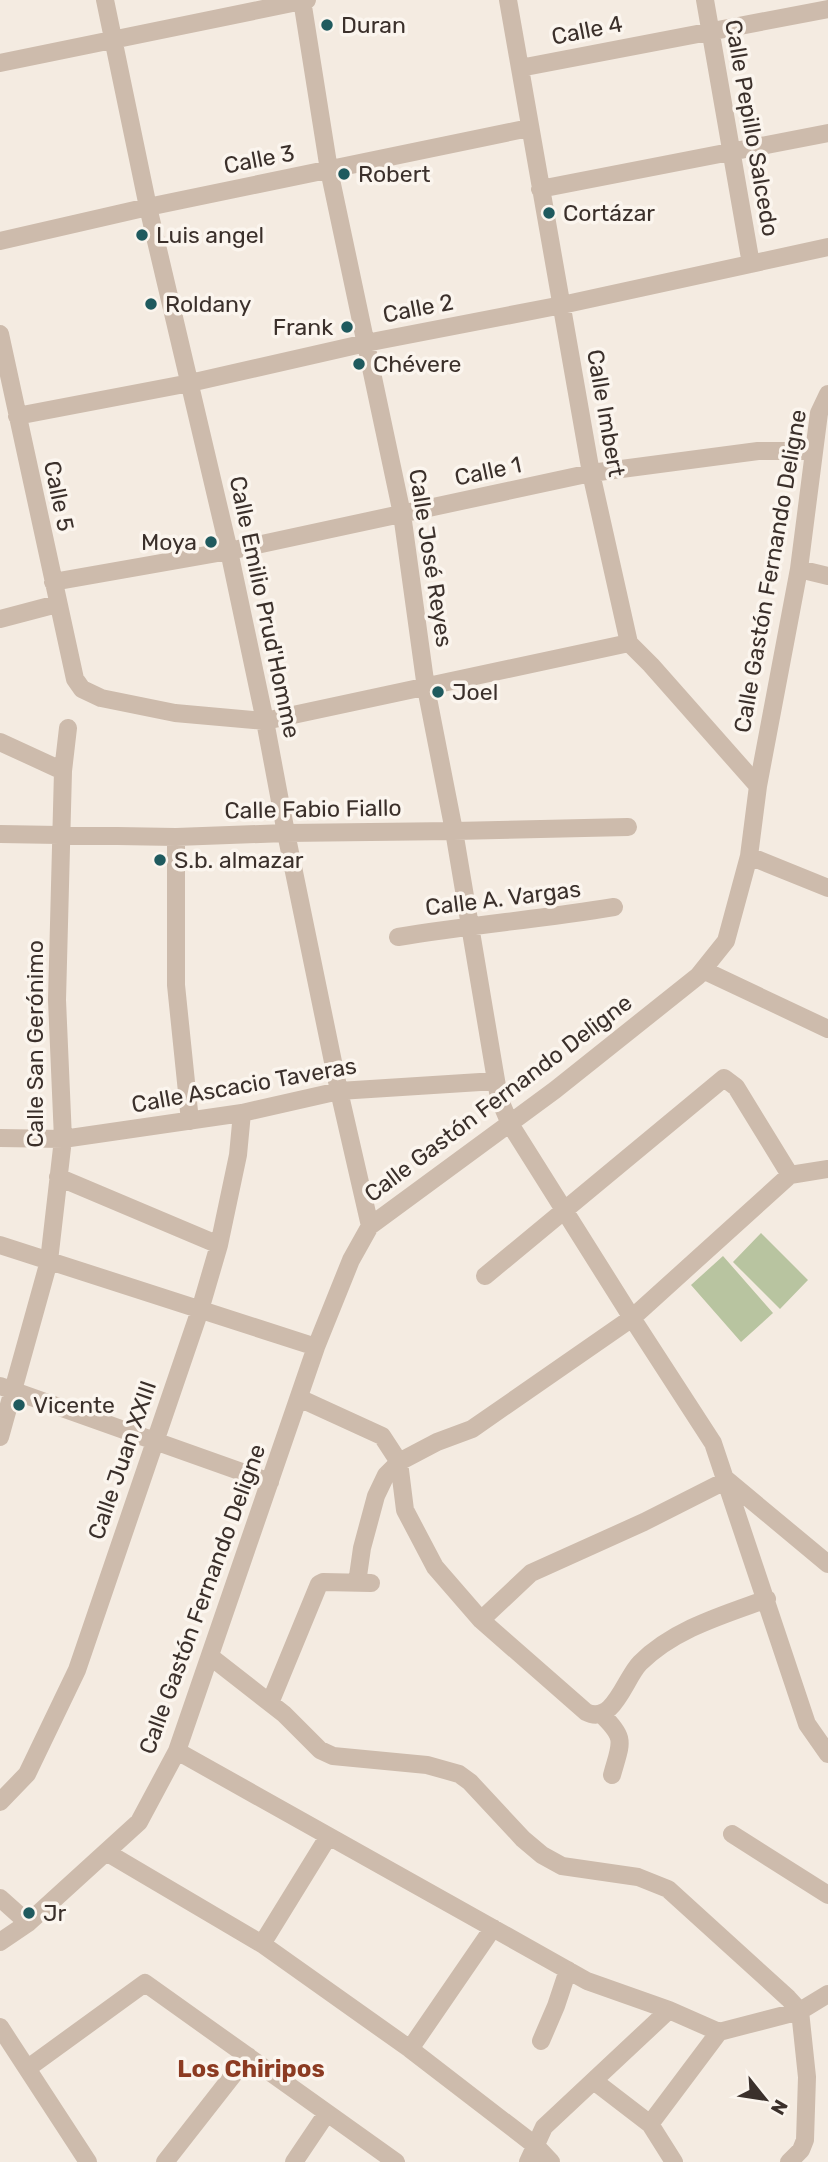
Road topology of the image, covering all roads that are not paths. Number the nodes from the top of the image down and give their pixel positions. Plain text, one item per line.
1 (104, 0) edge
2 (304, 0) edge
3 (508, 0) edge
4 (705, 0) edge
5 (828, 9) edge
6 (711, 31) junction
7 (114, 40) junction
8 (0, 63) edge
9 (520, 68) junction
10 (529, 128) junction
11 (828, 133) edge
12 (731, 152) junction
13 (329, 170) junction
14 (540, 189) junction
15 (148, 206) junction
16 (0, 242) edge
17 (828, 247) edge
18 (751, 264) junction
19 (562, 304) junction
20 (0, 334) edge
21 (366, 343) junction
22 (190, 383) junction
23 (828, 394) edge
24 (17, 416) junction
25 (813, 451) junction
26 (591, 473) junction
27 (402, 514) junction
28 (229, 551) junction
29 (799, 569) junction
30 (828, 576) edge
31 (53, 582) junction
32 (57, 604) junction
33 (0, 618) edge
34 (629, 643) junction
35 (426, 688) junction
36 (265, 721) junction
37 (68, 728) dead end
38 (0, 743) edge
39 (63, 771) junction
40 (758, 786) junction
41 (628, 827) dead end
42 (454, 831) junction
43 (286, 833) junction
44 (0, 834) edge
45 (61, 836) junction
46 (176, 837) junction
47 (749, 856) junction
48 (828, 888) edge
49 (614, 907) dead end
50 (470, 925) junction
51 (398, 937) dead end
52 (703, 970) junction
53 (828, 1029) edge
54 (496, 1081) junction
55 (339, 1091) junction
56 (242, 1113) junction
57 (190, 1121) junction
58 (510, 1124) junction
59 (0, 1138) edge
60 (63, 1139) junction
61 (828, 1169) edge
62 (790, 1175) junction
63 (58, 1177) junction
64 (565, 1210) junction
65 (370, 1226) junction
66 (0, 1245) edge
67 (219, 1245) junction
68 (50, 1261) junction
69 (485, 1276) dead end
70 (200, 1310) junction
71 (632, 1318) junction
72 (316, 1347) junction
73 (6, 1387) edge
74 (299, 1398) junction
75 (0, 1437) edge
76 (154, 1441) junction
77 (400, 1462) junction
78 (727, 1480) junction
79 (271, 1482) junction
80 (828, 1564) edge
81 (767, 1599) junction
82 (481, 1620) junction
83 (211, 1657) junction
84 (270, 1703) junction
85 (601, 1714) junction
86 (177, 1752) junction
87 (828, 1754) edge
88 (612, 1775) dead end
89 (0, 1802) edge
90 (732, 1834) dead end
91 (328, 1837) junction
92 (106, 1852) junction
93 (828, 1895) edge
94 (0, 1898) edge
95 (28, 1923) junction
96 (493, 1928) junction
97 (0, 1942) edge
98 (262, 1944) junction
99 (568, 1970) junction
100 (828, 1994) edge
101 (669, 2010) junction
102 (800, 2011) junction
103 (0, 2027) edge
104 (719, 2032) junction
105 (541, 2041) dead end
106 (410, 2049) junction
107 (248, 2056) junction
108 (28, 2068) junction
109 (594, 2081) junction
110 (327, 2113) junction
111 (650, 2124) junction
112 (532, 2154) edge
113 (88, 2162) edge
114 (165, 2162) edge
115 (294, 2162) edge
116 (396, 2162) edge
117 (551, 2162) edge
118 (674, 2162) edge
119 (789, 2162) edge

1 - 7 street, Calle Emilio Prud'Homme
2 - 7 street
2 - 13 street, Calle José Reyes
3 - 9 street, Calle Imbert
4 - 6 street, Calle Pepillo Salcedo
5 - 6 street, Calle 4
6 - 9 street, Calle 4
6 - 12 street, Calle Pepillo Salcedo
7 - 8 street
7 - 15 street, Calle Emilio Prud'Homme
9 - 10 street, Calle Imbert
10 - 13 street, Calle 3
10 - 14 street, Calle Imbert
11 - 12 street
12 - 14 street
12 - 18 street, Calle Pepillo Salcedo
13 - 15 street, Calle 3
13 - 21 street, Calle José Reyes
14 - 19 street, Calle Imbert
15 - 16 street, Calle 3
15 - 22 street, Calle Emilio Prud'Homme
17 - 18 street, Calle 2
18 - 19 street, Calle 2
19 - 21 street, Calle 2
19 - 26 street, Calle Imbert
20 - 24 street, Calle 5
21 - 22 street, Calle 2
21 - 27 street, Calle José Reyes
22 - 24 street, Calle 2
22 - 28 street, Calle Emilio Prud'Homme
23 - 25 street, Calle Gastón Fernando Deligne
24 - 31 street, Calle 5
25 - 26 street, Calle 1
25 - 29 street, Calle Gastón Fernando Deligne
26 - 27 street, Calle 1
26 - 34 street, Calle Imbert
27 - 28 street, Calle 1
27 - 35 street, Calle José Reyes
28 - 31 street, Calle 1
28 - 36 street, Calle Emilio Prud'Homme
29 - 30 street
29 - 40 street, Calle Gastón Fernando Deligne
31 - 32 street, Calle 5
32 - 33 street
32 - 36 street, Calle 5
34 - 35 street
34 - 40 street
35 - 36 street
35 - 42 street, Calle José Reyes
36 - 43 street, Calle Emilio Prud'Homme
37 - 39 street, Calle San Gerónimo
38 - 39 street
39 - 45 street, Calle San Gerónimo
40 - 47 street, Calle Gastón Fernando Deligne
41 - 42 street, Calle Fabio Fiallo
42 - 43 street, Calle Fabio Fiallo
42 - 50 street, Calle José Reyes
43 - 46 street, Calle Fabio Fiallo
43 - 55 street, Calle Emilio Prud'Homme
44 - 45 street, Calle Fabio Fiallo
45 - 46 street, Calle Fabio Fiallo
45 - 60 street, Calle San Gerónimo
46 - 57 street
47 - 48 street
47 - 52 street, Calle Gastón Fernando Deligne
49 - 50 street, Calle A. Vargas
50 - 51 street, Calle A. Vargas
50 - 54 street, Calle José Reyes
52 - 53 street
52 - 58 street, Calle Gastón Fernando Deligne
54 - 55 street, Calle Ascacio Taveras
54 - 58 street, Calle José Reyes
55 - 56 street, Calle Ascacio Taveras
55 - 65 street, Calle Emilio Prud'Homme
56 - 57 street, Calle Ascacio Taveras
56 - 67 street, Calle Juan XXIII
57 - 60 street, Calle Ascacio Taveras
58 - 64 street, Calle José Reyes
58 - 65 street, Calle Gastón Fernando Deligne
59 - 60 street, Calle Ascacio Taveras
60 - 63 street, Calle San Gerónimo
61 - 62 street
62 - 64 street
62 - 71 street
63 - 67 street
63 - 68 street, Calle San Gerónimo
64 - 69 street
64 - 71 street, Calle José Reyes
65 - 72 street, Calle Gastón Fernando Deligne
66 - 68 street
67 - 70 street, Calle Juan XXIII
68 - 70 street
68 - 73 street, Calle San Gerónimo
70 - 72 street
70 - 76 street, Calle Juan XXIII
71 - 77 street
71 - 78 street, Calle José Reyes
72 - 74 street, Calle Gastón Fernando Deligne
73 - 75 street, Calle San Gerónimo
73 - 76 street
74 - 77 street
74 - 79 street, Calle Gastón Fernando Deligne
76 - 79 street
76 - 89 street, Calle Juan XXIII
77 - 82 street
77 - 84 street
78 - 80 street
78 - 81 street, Calle José Reyes
78 - 82 street
79 - 83 street, Calle Gastón Fernando Deligne
81 - 85 street
81 - 87 street, Calle José Reyes
82 - 85 street
83 - 84 street
83 - 86 street, Calle Gastón Fernando Deligne
84 - 102 street
85 - 88 street
86 - 91 street
86 - 92 street, Calle Gastón Fernando Deligne
90 - 93 street
91 - 96 street
91 - 98 street
92 - 95 street, Calle Gastón Fernando Deligne
92 - 98 street
94 - 95 street
95 - 97 street, Calle Gastón Fernando Deligne
96 - 99 street
96 - 106 street
98 - 106 street
99 - 101 street
99 - 105 street
100 - 102 street
101 - 104 street
101 - 109 street
102 - 104 street
102 - 119 street
103 - 108 street
104 - 111 street
106 - 112 street
107 - 108 street
107 - 110 street
107 - 114 street
108 - 113 street
109 - 111 street
109 - 112 street
110 - 115 street
110 - 116 street
111 - 118 street
112 - 117 street

